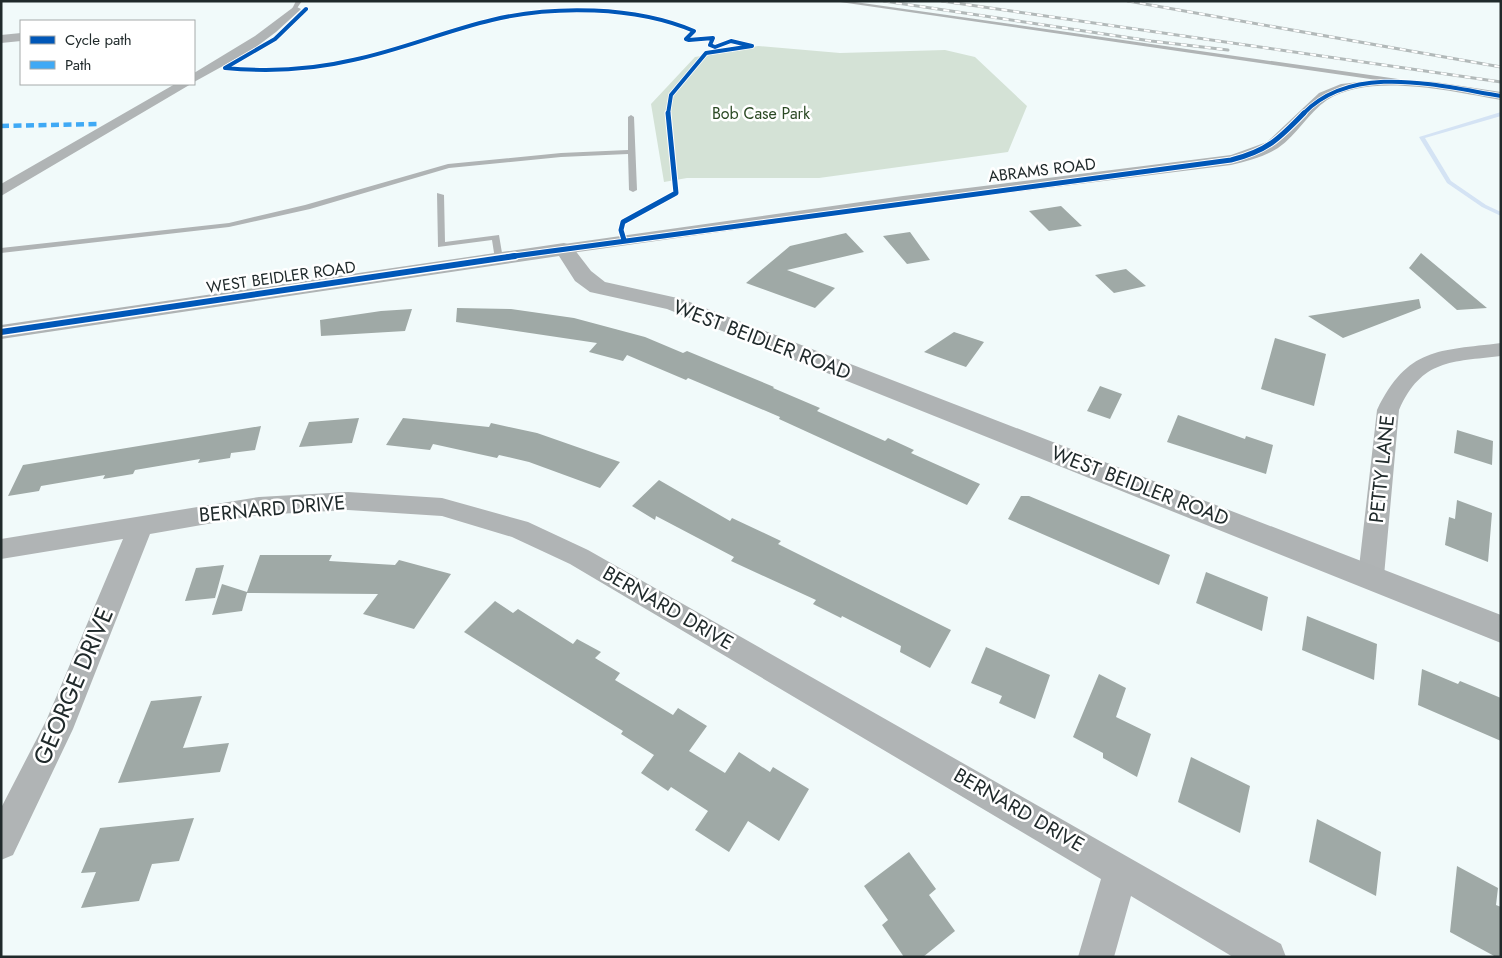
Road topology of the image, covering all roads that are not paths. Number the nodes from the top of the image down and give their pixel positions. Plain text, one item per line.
1 (835, 1) edge
2 (297, 5) edge
3 (20, 37) edge
4 (1, 39) edge
5 (197, 74) edge
6 (1410, 83) junction
7 (182, 85) edge
8 (1501, 96) edge
9 (631, 117) dead end
10 (631, 152) junction
11 (633, 190) dead end
12 (1, 192) edge
13 (440, 195) dead end
14 (564, 249) junction
15 (1, 251) edge
16 (499, 259) junction
17 (1, 332) edge
18 (1501, 349) edge
19 (140, 527) junction
20 (1, 549) edge
21 (1371, 576) junction
22 (1501, 629) edge
23 (1, 843) edge
24 (1121, 870) junction
25 (1096, 957) edge
26 (1268, 957) edge

1 - 6 lane
2 - 5 street
3 - 4 street
6 - 8 street, ABRAMS ROAD
6 - 14 street, ABRAMS ROAD
7 - 12 street
9 - 10 lane
10 - 11 lane
10 - 15 lane
13 - 16 lane
14 - 16 street, WEST BEIDLER ROAD
14 - 21 street, WEST BEIDLER ROAD
16 - 17 street, WEST BEIDLER ROAD
18 - 21 street, PETTY LANE
19 - 20 street, BERNARD DRIVE
19 - 23 street, GEORGE DRIVE
19 - 24 street, BERNARD DRIVE
21 - 22 street, WEST BEIDLER ROAD
24 - 25 street
24 - 26 street, BERNARD DRIVE

